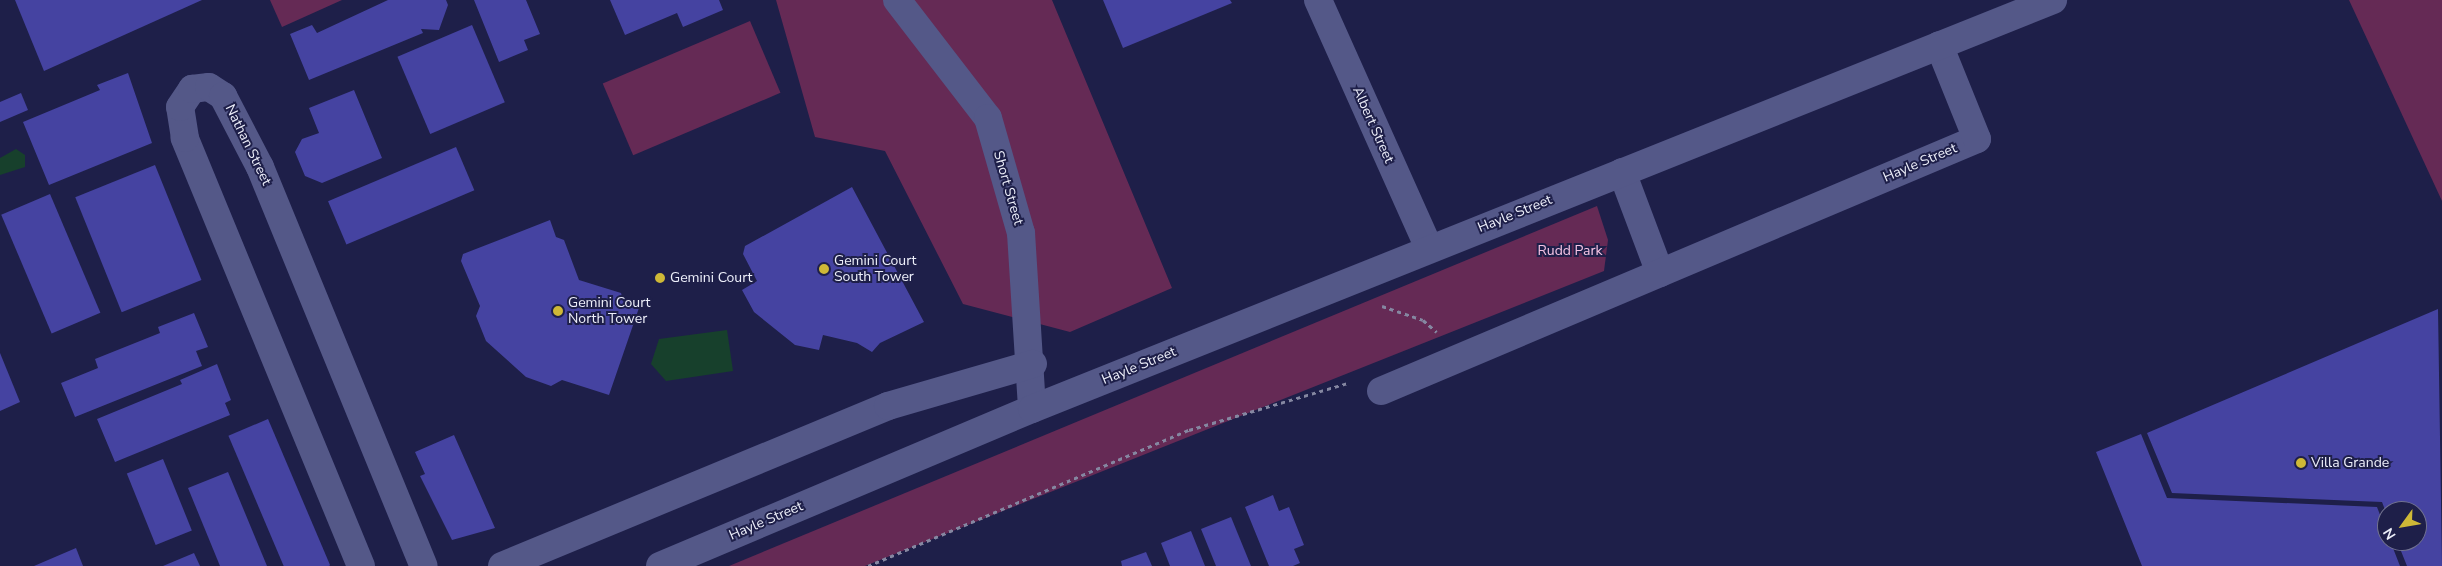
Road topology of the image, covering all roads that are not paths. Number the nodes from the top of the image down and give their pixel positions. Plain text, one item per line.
1 (897, 0) edge
2 (1318, 0) edge
3 (2053, 0) edge
4 (1940, 45) junction
5 (1622, 172) junction
6 (1429, 248) junction
7 (1660, 273) junction
8 (1033, 364) junction
9 (1381, 391) road end
10 (1032, 409) junction
11 (361, 566) edge
12 (424, 566) edge
13 (502, 566) edge
14 (660, 566) edge

1 - 8 street, Short Street
2 - 6 street, Albert Street
3 - 4 street, Hayle Street
4 - 5 street, Hayle Street
4 - 7 street, Hayle Street
5 - 6 street, Hayle Street
5 - 7 street
6 - 10 street, Hayle Street
7 - 9 street, Hayle Street
8 - 10 street, Short Street
8 - 13 street
10 - 14 street, Hayle Street
11 - 12 street, Nathan Street

